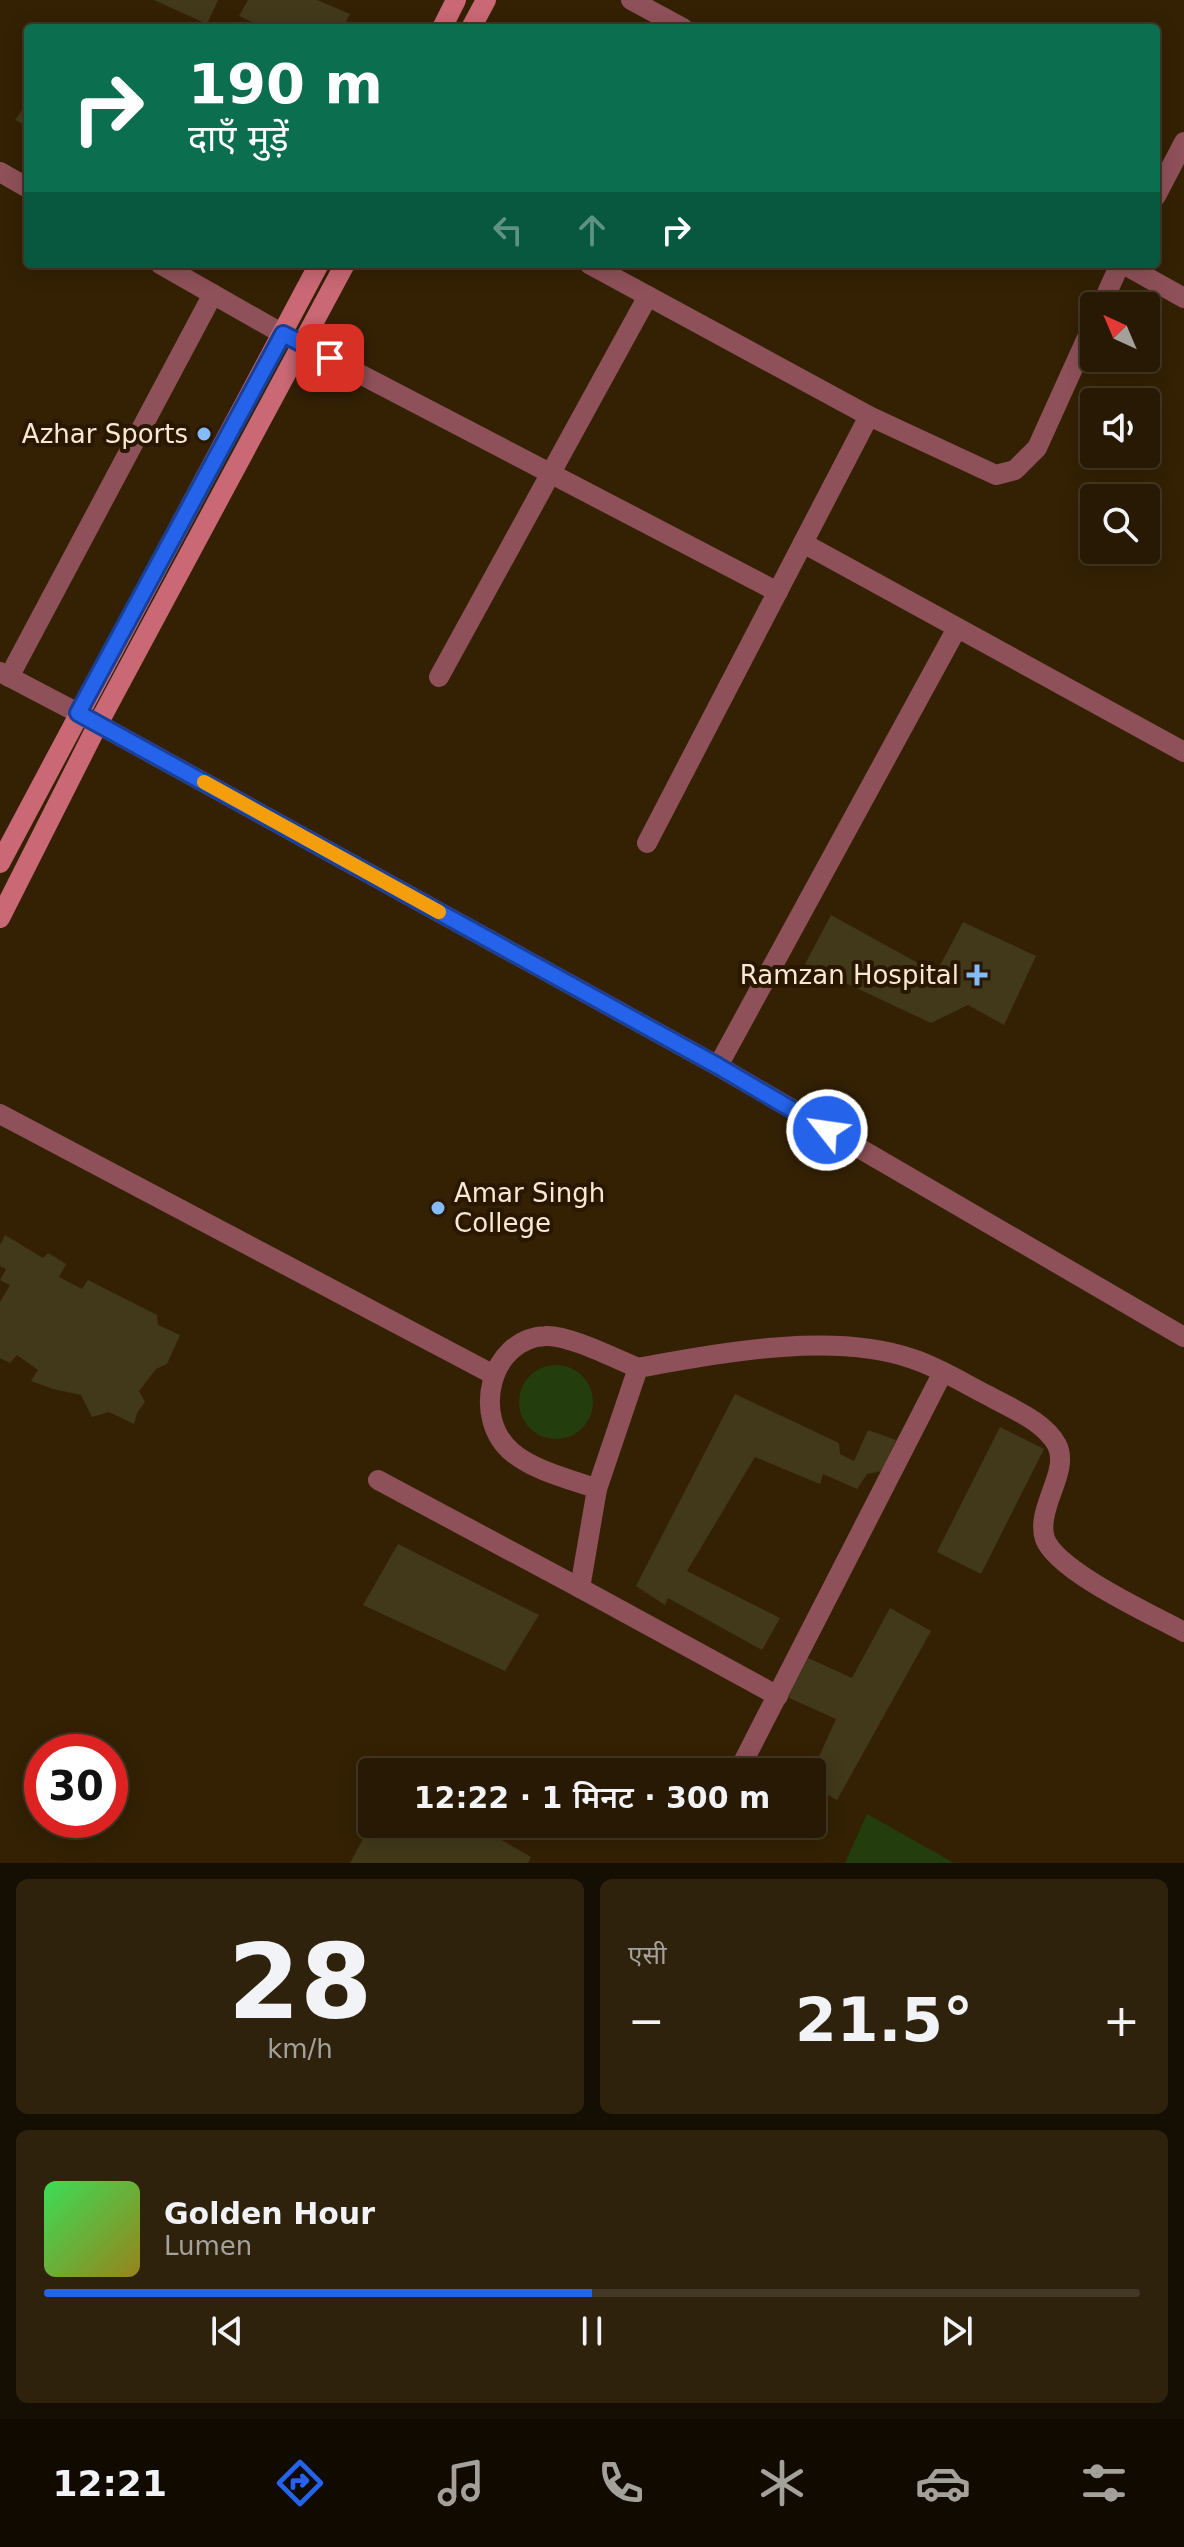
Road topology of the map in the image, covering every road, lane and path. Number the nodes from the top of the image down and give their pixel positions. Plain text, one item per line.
1 (456, 0) edge
2 (486, 0) edge
3 (631, 0) edge
4 (444, 24) edge
5 (473, 24) edge
6 (676, 24) edge
7 (1184, 142) edge
8 (0, 172) edge
9 (24, 186) edge
10 (1160, 188) edge
11 (167, 268) edge
12 (317, 268) edge
13 (343, 268) edge
14 (596, 268) edge
15 (1120, 268) edge
16 (1129, 268) edge
17 (1108, 292) edge
18 (213, 294) junction
19 (648, 296) junction
20 (1184, 298) edge
21 (283, 334) junction
22 (302, 344) junction
23 (1080, 353) edge
24 (869, 416) junction
25 (551, 473) junction
26 (803, 543) junction
27 (778, 592) junction
28 (957, 628) junction
29 (5, 675) edge
30 (439, 677) dead end
31 (78, 713) junction
32 (98, 724) junction
33 (1184, 752) edge
34 (647, 843) dead end
35 (0, 863) edge
36 (0, 918) edge
37 (718, 1066) junction
38 (0, 1114) edge
39 (1184, 1337) edge
40 (638, 1368) junction
41 (943, 1372) junction
42 (494, 1375) junction
43 (378, 1480) dead end
44 (597, 1489) junction
45 (580, 1588) junction
46 (1184, 1632) edge
47 (778, 1696) junction
48 (745, 1758) edge

1 - 4 street
2 - 5 street
3 - 6 street
7 - 10 street
8 - 9 street
11 - 18 street
12 - 21 street
13 - 22 street
14 - 19 street
15 - 17 street
16 - 20 street
18 - 21 street
18 - 29 street
19 - 24 street
19 - 25 street
21 - 22 street
21 - 31 street
22 - 25 street
22 - 32 street
23 - 24 street
24 - 26 street
25 - 27 street
25 - 30 street
26 - 27 street
26 - 28 street
27 - 34 street
28 - 33 street
28 - 37 street
29 - 31 street
31 - 32 street
31 - 35 street
32 - 36 street
32 - 37 street
37 - 39 street
38 - 42 street
40 - 41 street
40 - 42 street
40 - 44 street
41 - 46 street
41 - 47 street
42 - 44 street
43 - 45 street
44 - 45 street
45 - 47 street
47 - 48 street

